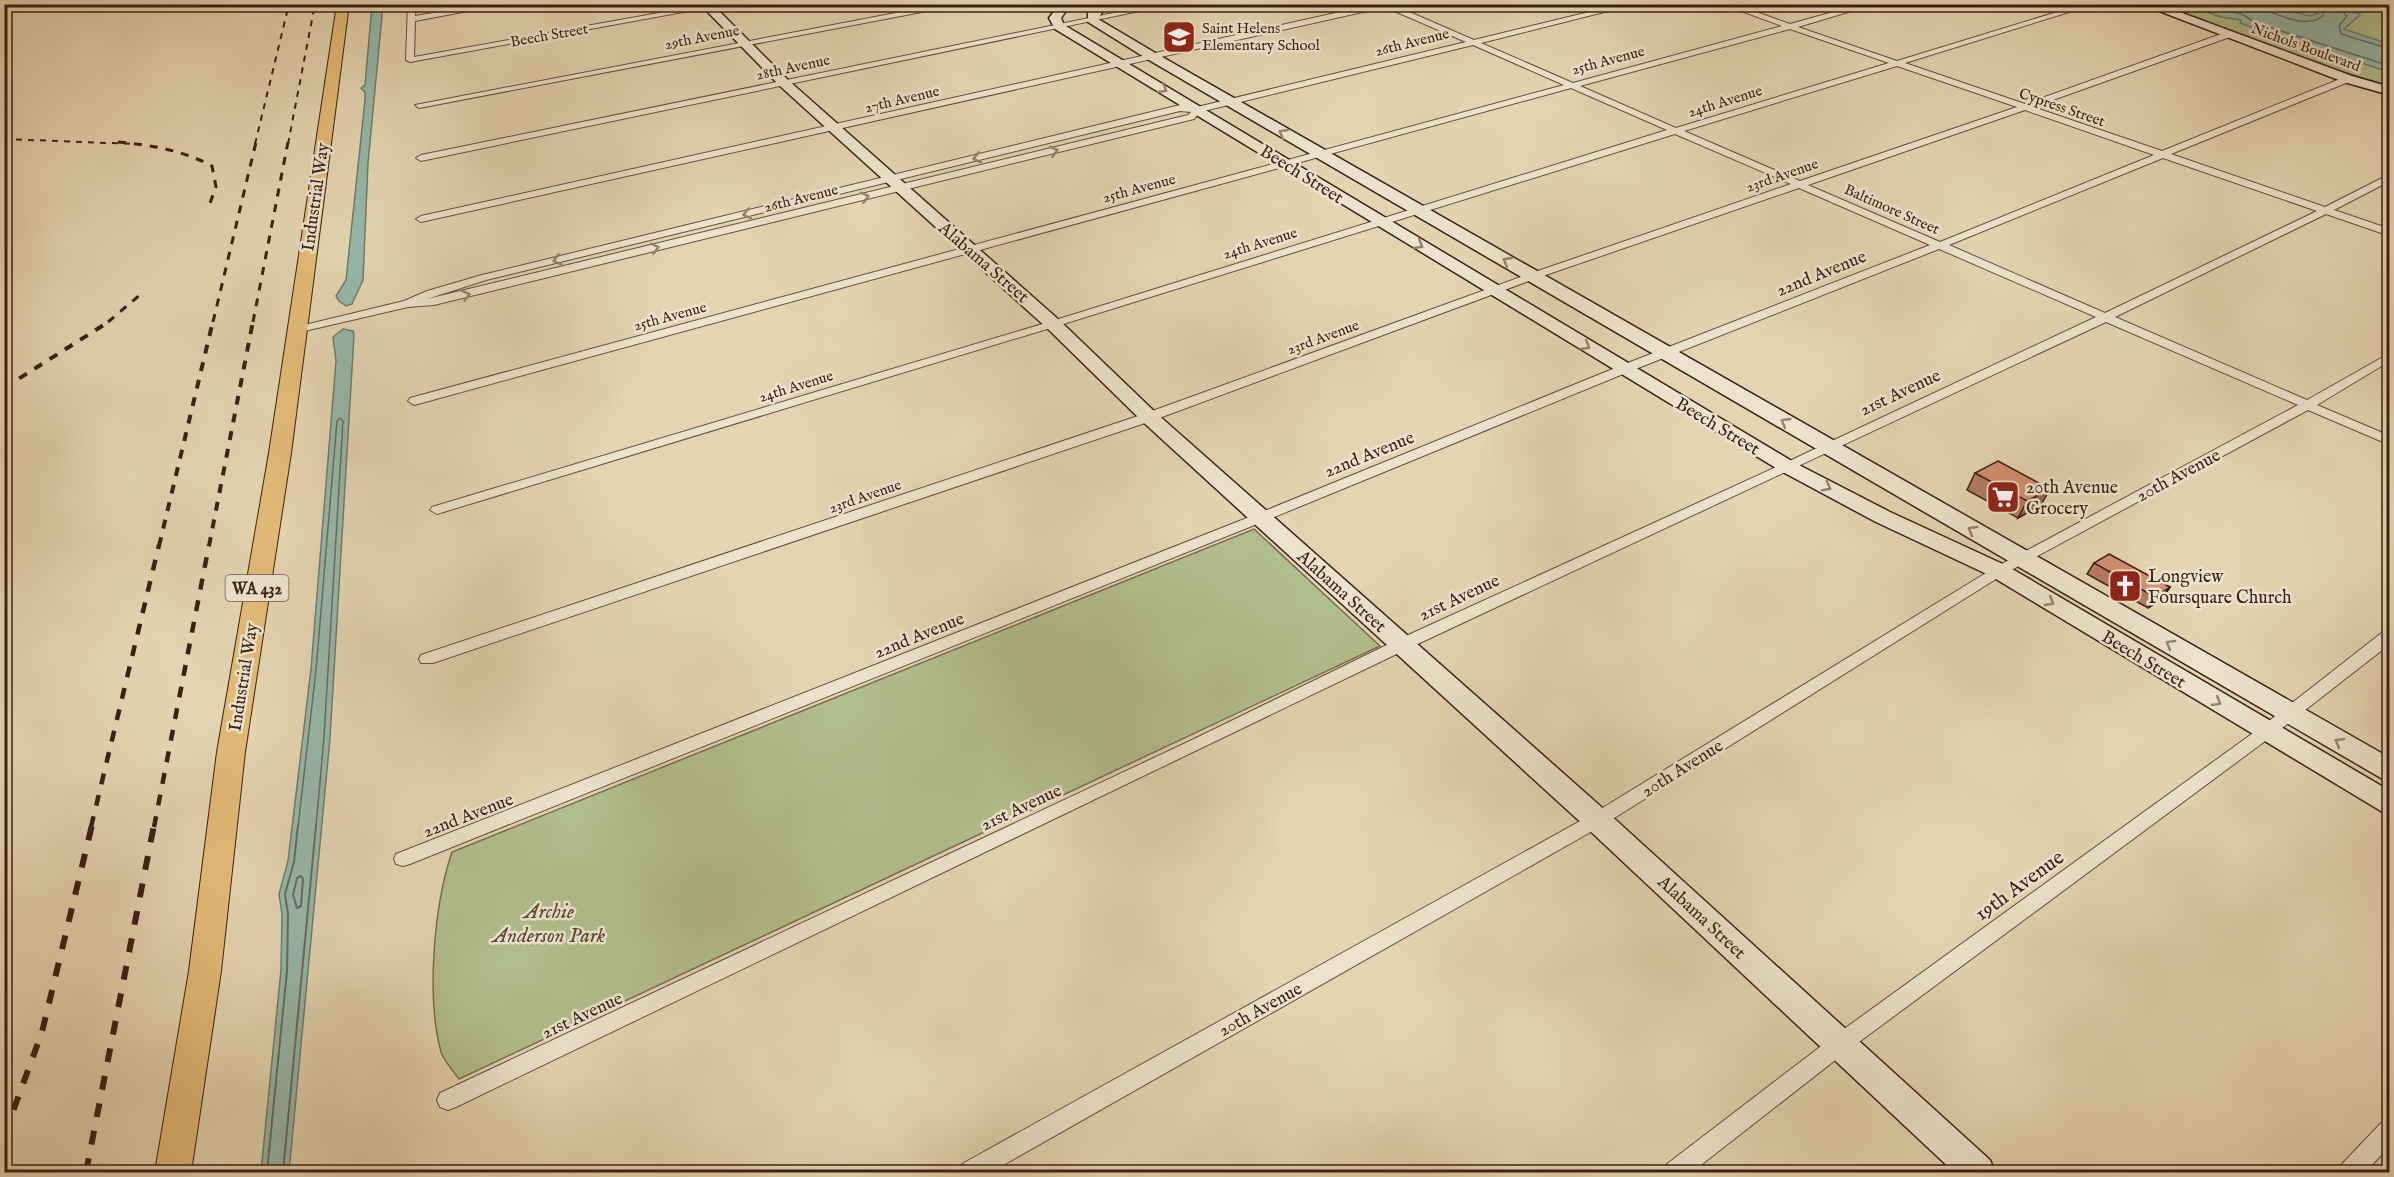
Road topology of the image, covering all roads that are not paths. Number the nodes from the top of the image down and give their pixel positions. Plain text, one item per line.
1 (343, 4) edge
2 (412, 4) edge
3 (502, 4) edge
4 (1102, 4) edge
5 (1170, 4) edge
6 (1633, 4) edge
7 (1725, 4) edge
8 (1872, 4) edge
9 (2092, 4) edge
10 (2146, 4) edge
11 (2383, 4) edge
12 (1386, 5) edge
13 (712, 6) edge
14 (1064, 6) edge
15 (2390, 6) edge
16 (411, 19) junction
17 (1092, 20) junction
18 (1059, 27) junction
19 (1792, 27) junction
20 (2227, 35) junction
21 (742, 43) junction
22 (1472, 43) junction
23 (1153, 57) junction
24 (1121, 64) junction
25 (1900, 64) junction
26 (2348, 79) junction
27 (784, 83) junction
28 (1571, 86) junction
29 (2390, 91) edge
30 (1230, 102) junction
31 (419, 105) dead end
32 (2023, 108) junction
33 (1197, 110) junction
34 (834, 128) junction
35 (1675, 131) junction
36 (1321, 154) junction
37 (2161, 155) junction
38 (421, 158) dead end
39 (1286, 164) junction
40 (2390, 177) edge
41 (895, 184) junction
42 (1799, 185) junction
43 (1417, 210) junction
44 (2325, 211) junction
45 (421, 219) dead end
46 (1379, 222) junction
47 (2390, 233) edge
48 (1938, 246) junction
49 (970, 250) junction
50 (1533, 276) junction
51 (1494, 291) junction
52 (2104, 318) junction
53 (1053, 324) junction
54 (296, 330) junction
55 (1666, 353) junction
56 (2390, 356) edge
57 (1624, 369) junction
58 (414, 401) dead end
59 (2308, 405) junction
60 (1149, 417) junction
61 (2390, 441) edge
62 (1829, 447) junction
63 (1788, 467) junction
64 (437, 510) dead end
65 (1262, 517) junction
66 (2023, 559) junction
67 (1999, 571) junction
68 (2390, 635) edge
69 (1401, 645) junction
70 (427, 659) dead end
71 (2290, 713) junction
72 (2266, 732) junction
73 (2390, 771) edge
74 (2390, 804) edge
75 (1597, 820) junction
76 (403, 859) dead end
77 (1840, 1044) junction
78 (448, 1100) dead end
79 (2390, 1130) edge
80 (173, 1173) edge
81 (970, 1173) edge
82 (1675, 1173) edge
83 (1978, 1173) edge
84 (2350, 1173) edge

1 - 54 main road, Industrial Way / WA 432
2 - 16 street
3 - 16 street
4 - 17 street
5 - 17 street, 28th Avenue
6 - 22 street, 26th Avenue
7 - 19 street, Cypress Street
8 - 19 street, 25th Avenue
9 - 25 street, 24th Avenue
10 - 20 street, Nichols Boulevard
11 - 15 street
12 - 22 street, Baltimore Street
12 - 23 street, 27th Avenue
13 - 16 street, Beech Street
13 - 21 street, Alabama Street
14 - 18 street
14 - 21 street, 29th Avenue
17 - 18 street, 28th Avenue
17 - 23 street, Beech Street
18 - 24 street, Beech Street
18 - 27 street, 28th Avenue
19 - 25 street, Cypress Street
19 - 28 street, 25th Avenue
20 - 26 street, Nichols Boulevard
20 - 32 street, 23rd Avenue
21 - 27 street, Alabama Street
21 - 31 street, 29th Avenue
22 - 28 street, Baltimore Street
22 - 30 street, 26th Avenue
23 - 24 street, 27th Avenue
23 - 30 street, Beech Street
24 -> 33 street, Beech Street
24 - 34 street, 27th Avenue
25 - 32 street, Cypress Street
25 - 35 street, 24th Avenue
26 - 29 street, Nichols Boulevard
26 - 37 street, 22nd Avenue
27 - 34 street, Alabama Street
27 - 38 street, 28th Avenue
28 - 35 street, Baltimore Street
28 - 36 street, 25th Avenue
30 - 33 street, 26th Avenue
36 -> 30 street, Beech Street
32 - 37 street, Cypress Street
32 - 42 street, 23rd Avenue
33 - 39 street, Beech Street
33 - 41 street, 26th Avenue
34 - 41 street, Alabama Street
34 - 45 street, 27th Avenue
35 - 42 street, Baltimore Street
35 - 43 street, 24th Avenue
36 - 39 street, 25th Avenue
36 - 43 street, Beech Street
37 - 44 street, Cypress Street
37 - 48 street, 22nd Avenue
39 - 46 street, Beech Street
39 - 49 street, 25th Avenue
40 - 44 street, 21st Avenue
41 - 49 street, Alabama Street
41 - 54 street, 26th Avenue
42 - 48 street, Baltimore Street
42 - 50 street, 23rd Avenue
43 - 46 street, 24th Avenue
50 -> 43 street, Beech Street
44 - 47 street, Cypress Street
44 - 52 street, 21st Avenue
46 -> 51 street, Beech Street
46 - 53 street, 24th Avenue
48 - 52 street, Baltimore Street
48 - 55 street, 22nd Avenue
49 - 53 street, Alabama Street
49 - 58 street, 25th Avenue
50 - 51 street, 23rd Avenue
50 - 55 street, Beech Street
51 -> 57 street, Beech Street
51 - 60 street, 23rd Avenue
52 - 59 street, Baltimore Street
52 - 62 street, 21st Avenue
53 - 60 street, Alabama Street
53 - 64 street, 24th Avenue
54 - 80 main road, Industrial Way / WA 432
55 - 57 street, 22nd Avenue
62 -> 55 street, Beech Street
56 - 59 street, 20th Avenue
57 - 63 street, Beech Street
57 - 65 street, 22nd Avenue
59 - 61 street, Baltimore Street
59 - 66 street, 20th Avenue
60 - 65 street, Alabama Street
60 - 70 street, 23rd Avenue
62 - 63 street, 21st Avenue
66 -> 62 street, Beech Street
63 -> 67 street, Beech Street
63 - 69 street, 21st Avenue
65 - 69 street, Alabama Street
65 - 76 street, 22nd Avenue
66 - 67 street, 20th Avenue
71 -> 66 street, Beech Street
67 -> 72 street, Beech Street
67 - 75 street, 20th Avenue
68 - 71 street, 19th Avenue
69 - 75 street, Alabama Street
69 - 78 street, 21st Avenue
71 - 72 street, 19th Avenue
73 -> 71 street, Beech Street
72 - 74 street, Beech Street
72 - 77 street, 19th Avenue
75 - 77 street, Alabama Street
75 - 81 street, 20th Avenue
77 - 82 street, 19th Avenue
77 - 83 street, Alabama Street
79 - 84 street

